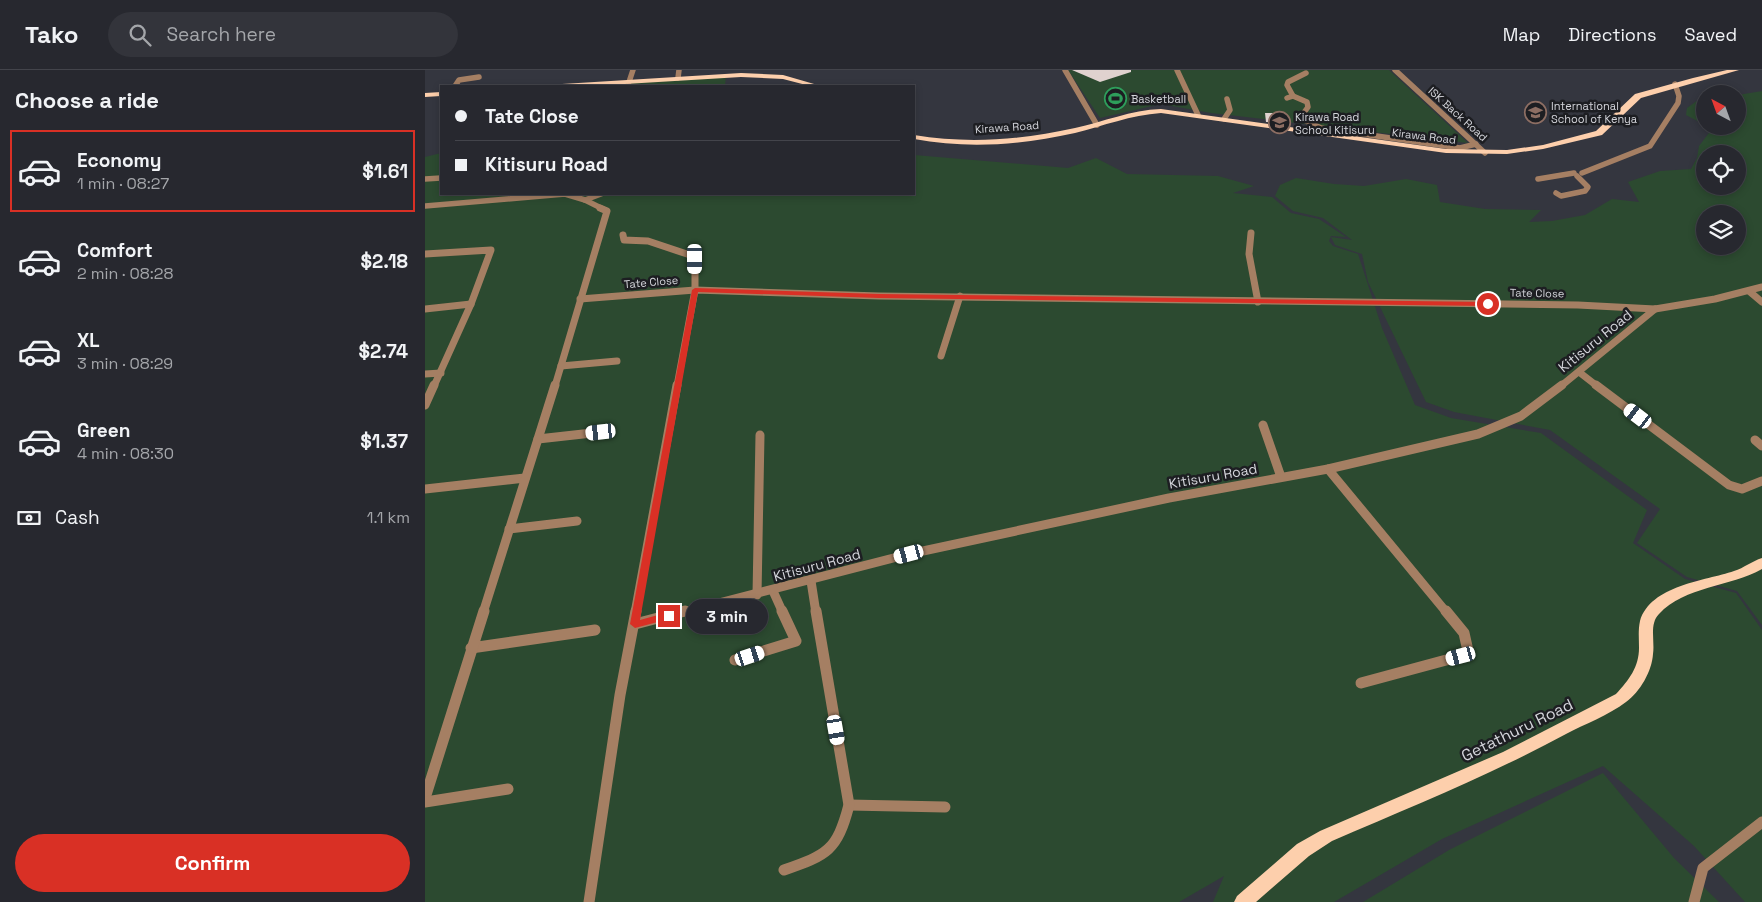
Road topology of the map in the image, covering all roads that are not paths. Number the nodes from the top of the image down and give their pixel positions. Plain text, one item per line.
1 (633, 70) edge
2 (679, 70) edge
3 (1065, 70) edge
4 (1177, 70) edge
5 (1395, 70) edge
6 (1735, 70) edge
7 (732, 73) edge
8 (1306, 73) dead end
9 (479, 76) dead end
10 (678, 78) junction
11 (629, 82) junction
12 (1675, 84) junction
13 (456, 85) edge
14 (579, 85) edge
15 (813, 85) edge
16 (440, 94) edge
17 (425, 95) edge
18 (1227, 99) dead end
19 (1198, 115) junction
20 (1224, 119) junction
21 (1097, 125) junction
22 (915, 137) edge
23 (1476, 144) junction
24 (1485, 153) junction
25 (1577, 174) junction
26 (440, 178) edge
27 (425, 179) edge
28 (1539, 179) dead end
29 (1556, 193) dead end
30 (543, 195) edge
31 (568, 195) edge
32 (598, 195) edge
33 (499, 197) edge
34 (585, 200) junction
35 (425, 206) edge
36 (1251, 233) dead end
37 (623, 236) dead end
38 (425, 254) edge
39 (1762, 287) edge
40 (695, 290) junction
41 (1749, 291) junction
42 (960, 296) junction
43 (580, 299) junction
44 (1258, 302) junction
45 (1762, 302) edge
46 (471, 304) junction
47 (425, 309) edge
48 (1655, 309) junction
49 (941, 356) dead end
50 (617, 361) dead end
51 (561, 366) junction
52 (1579, 372) junction
53 (441, 373) junction
54 (425, 374) edge
55 (425, 405) edge
56 (1263, 425) dead end
57 (601, 432) dead end
58 (760, 435) dead end
59 (538, 439) junction
60 (1328, 469) junction
61 (525, 478) junction
62 (1281, 478) junction
63 (1762, 481) edge
64 (425, 489) edge
65 (577, 521) dead end
66 (509, 529) junction
67 (1762, 563) edge
68 (811, 581) junction
69 (773, 591) junction
70 (757, 595) junction
71 (635, 624) junction
72 (595, 630) dead end
73 (471, 648) junction
74 (735, 660) dead end
75 (1361, 683) dead end
76 (508, 788) dead end
77 (425, 798) edge
78 (425, 802) edge
79 (849, 805) junction
80 (945, 807) dead end
81 (1762, 822) edge
82 (784, 870) dead end
83 (589, 902) edge
84 (1243, 902) edge
85 (1694, 902) edge

1 - 11 street
2 - 10 street
3 - 21 street
4 - 19 street
5 - 23 street, ISK Back Road
6 - 12 main road, Kirawa Road
7 - 10 main road
7 - 15 main road
8 - 23 street
9 - 13 street
10 - 11 main road
11 - 14 main road
12 - 24 main road, Kirawa Road
12 - 25 street
16 - 17 main road
18 - 20 street
19 - 20 main road, Kirawa Road
19 - 21 main road, Kirawa Road
20 - 24 main road, Kirawa Road
21 - 22 main road, Kirawa Road
23 - 24 street, ISK Back Road
25 - 28 street
25 - 29 street
26 - 27 street
30 - 33 street
31 - 34 street
32 - 34 street
33 - 35 street
34 - 43 street
36 - 44 street
37 - 40 street
38 - 46 street
39 - 41 street
40 - 42 street, Tate Close
40 - 43 street, Tate Close
40 - 71 street
41 - 45 street
41 - 48 street
42 - 44 street, Tate Close
42 - 49 street
43 - 51 street
44 - 48 street, Tate Close
46 - 47 street
46 - 53 street
48 - 52 street, Kitisuru Road
50 - 51 street
51 - 59 street
52 - 60 street, Kitisuru Road
52 - 63 street
53 - 54 street
53 - 55 street
56 - 62 street
57 - 59 street
58 - 70 street
59 - 61 street
60 - 62 street, Kitisuru Road
60 - 75 street
61 - 64 street
61 - 66 street
62 - 68 street, Kitisuru Road
65 - 66 street
66 - 73 street
67 - 84 main road, Getathuru Road
68 - 69 street, Kitisuru Road
68 - 79 street
69 - 70 street, Kitisuru Road
69 - 74 street
70 - 71 street, Kitisuru Road
71 - 83 street
72 - 73 street
73 - 77 street
76 - 78 street
79 - 80 street
79 - 82 street
81 - 85 street

